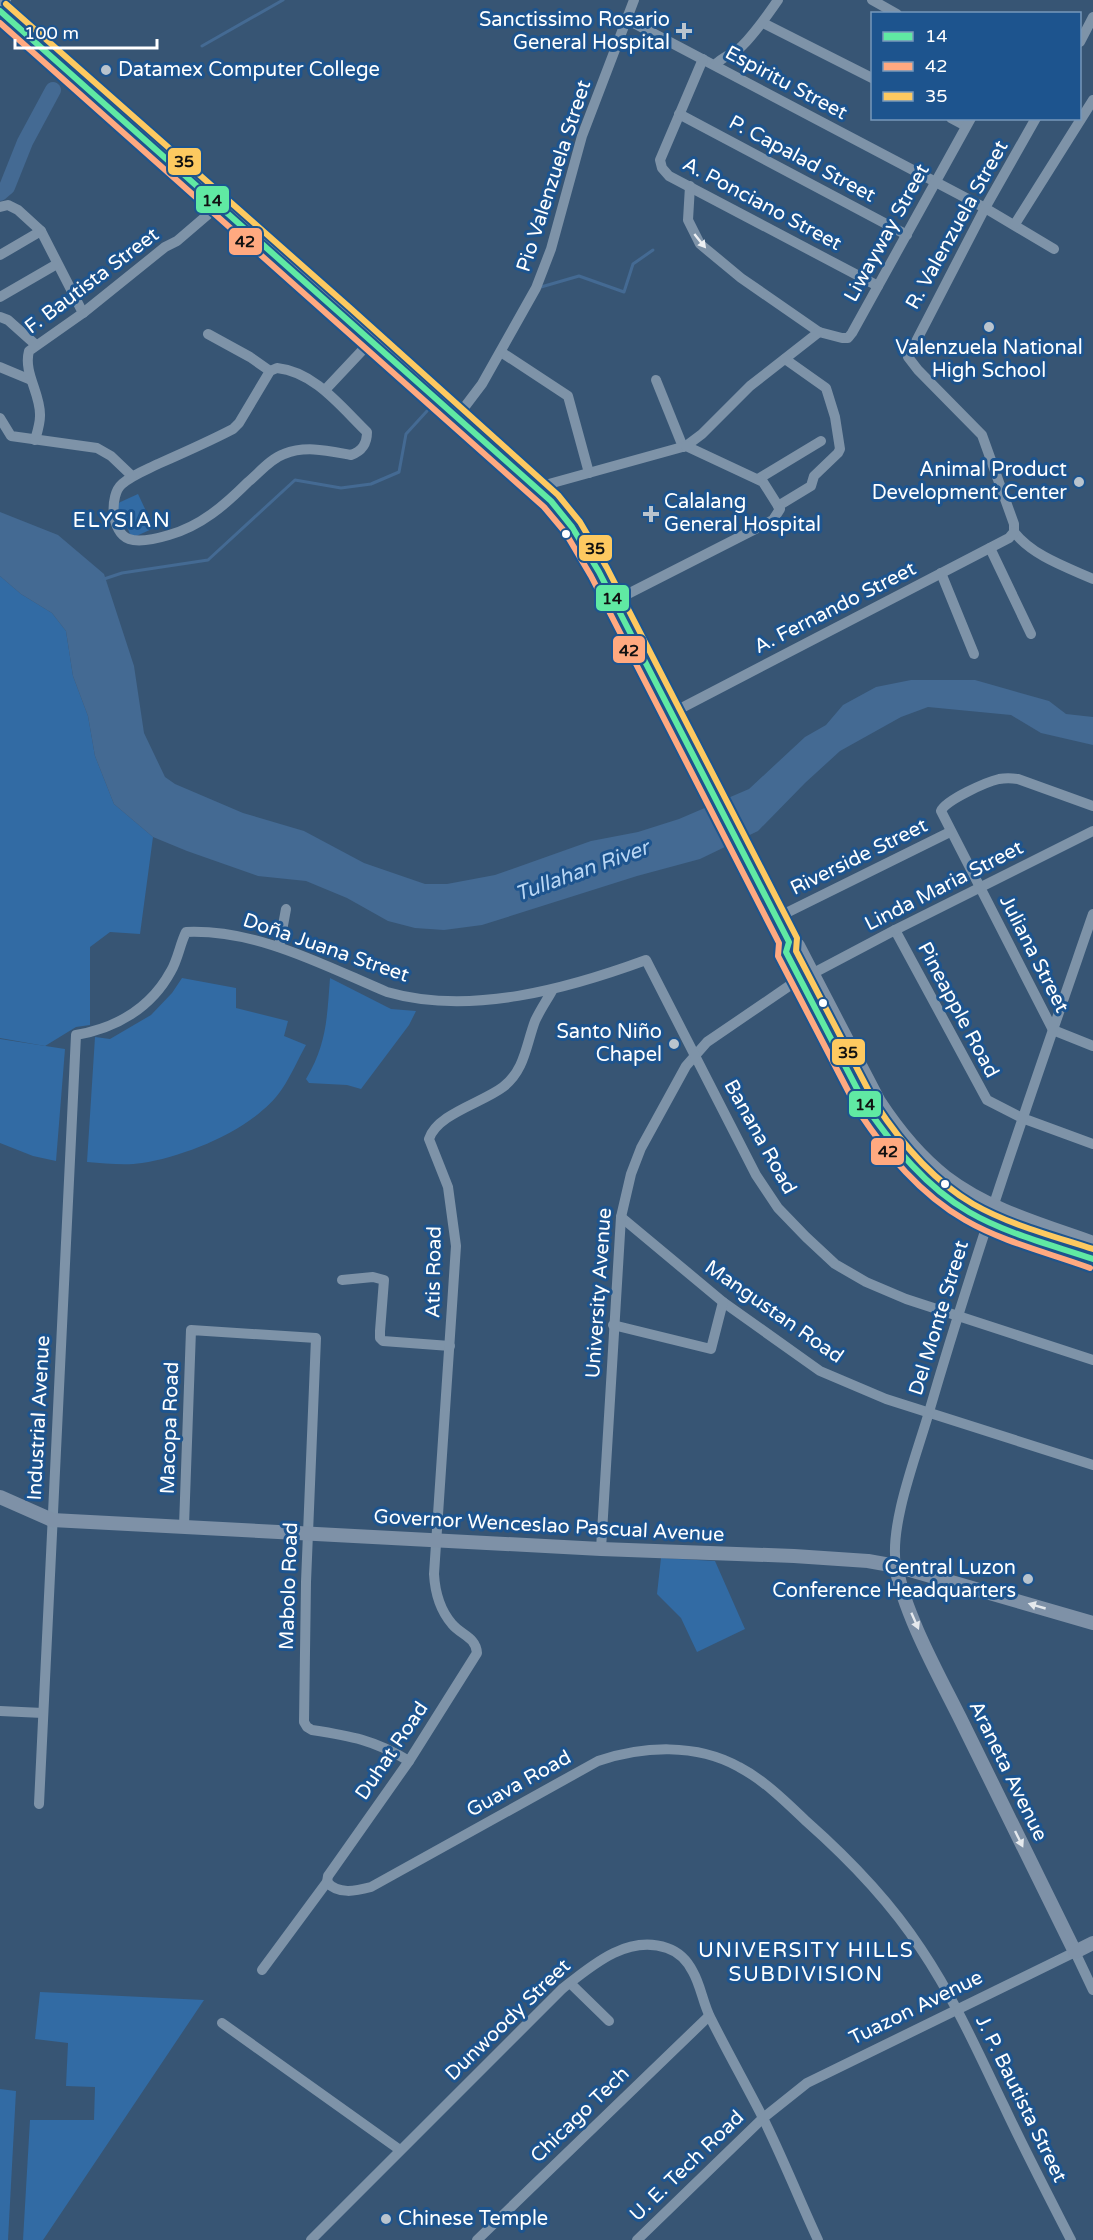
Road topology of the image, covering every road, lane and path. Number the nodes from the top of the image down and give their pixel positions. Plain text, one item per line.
1 (6, 0) edge
2 (634, 0) edge
3 (778, 0) edge
4 (872, 0) edge
5 (0, 5) edge
6 (0, 11) edge
7 (893, 12) edge
8 (1093, 16) edge
9 (628, 20) junction
10 (763, 22) junction
11 (1081, 40) edge
12 (703, 59) junction
13 (716, 65) junction
14 (871, 77) edge
15 (1093, 100) edge
16 (679, 114) junction
17 (1081, 119) edge
18 (1035, 120) edge
19 (1080, 120) edge
20 (968, 122) edge
21 (935, 183) junction
22 (690, 186) junction
23 (219, 205) junction
24 (0, 207) edge
25 (985, 208) junction
26 (1015, 224) junction
27 (41, 231) junction
28 (907, 235) junction
29 (1054, 249) dead end
30 (0, 255) edge
31 (57, 264) junction
32 (878, 286) junction
33 (0, 297) edge
34 (83, 313) junction
35 (0, 317) edge
36 (819, 332) junction
37 (208, 334) dead end
38 (372, 339) junction
39 (36, 345) junction
40 (501, 352) junction
41 (785, 359) junction
42 (0, 367) edge
43 (270, 371) junction
44 (31, 380) junction
45 (656, 380) dead end
46 (325, 390) junction
47 (457, 417) junction
48 (0, 418) edge
49 (35, 440) junction
50 (821, 441) dead end
51 (685, 446) junction
52 (589, 473) junction
53 (132, 476) junction
54 (758, 480) junction
55 (538, 487) junction
56 (778, 506) junction
57 (1014, 532) junction
58 (990, 548) junction
59 (941, 573) junction
60 (1093, 579) edge
61 (614, 601) junction
62 (1031, 634) dead end
63 (974, 654) dead end
64 (670, 714) junction
65 (1093, 806) edge
66 (1093, 831) edge
67 (950, 832) junction
68 (979, 887) junction
69 (286, 909) dead end
70 (1093, 915) edge
71 (776, 918) junction
72 (895, 930) junction
73 (279, 947) junction
74 (646, 960) joint
75 (806, 977) junction
76 (553, 989) junction
77 (1053, 1030) junction
78 (76, 1035) joint
79 (1093, 1046) edge
80 (695, 1054) junction
81 (1023, 1118) junction
82 (1093, 1144) edge
83 (991, 1214) junction
84 (621, 1217) junction
85 (1093, 1244) edge
86 (1093, 1259) edge
87 (342, 1280) dead end
88 (723, 1302) junction
89 (957, 1316) junction
90 (613, 1324) junction
91 (191, 1330) joint
92 (450, 1346) junction
93 (1093, 1360) edge
94 (929, 1412) junction
95 (1093, 1465) edge
96 (0, 1497) edge
97 (52, 1521) junction
98 (184, 1526) junction
99 (309, 1534) junction
100 (436, 1541) junction
101 (601, 1550) junction
102 (896, 1566) junction
103 (1093, 1623) edge
104 (0, 1711) edge
105 (43, 1713) junction
106 (409, 1761) junction
107 (740, 1767) joint
108 (39, 1804) dead end
109 (327, 1882) junction
110 (1093, 1943) edge
111 (1075, 1952) junction
112 (262, 1970) dead end
113 (570, 1983) junction
114 (1093, 1990) edge
115 (958, 2010) junction
116 (709, 2016) junction
117 (609, 2021) dead end
118 (222, 2023) dead end
119 (763, 2118) junction
120 (400, 2150) junction
121 (311, 2240) edge
122 (477, 2240) edge
123 (637, 2240) edge
124 (818, 2240) edge
125 (1071, 2240) edge

1 - 5 street
2 - 9 street, Pio Valenzuela Street
3 - 10 street
4 - 7 street
6 - 23 highway
8 - 11 street
9 - 12 street, Espiritu Street
9 - 40 street, Pio Valenzuela Street
10 - 13 street
10 - 14 street
12 - 13 street, Espiritu Street
12 - 16 street
13 - 21 street, Espiritu Street
15 - 17 street
16 - 22 street, A. Ponciano Street
16 - 28 street, P. Capalad Street
18 - 25 street, R. Valenzuela Street
19 - 26 street
20 - 21 street, Liwayway Street
21 - 25 street, Espiritu Street
21 - 28 street, Liwayway Street
22 - 32 street, A. Ponciano Street
22 -> 36 street
23 - 34 street, F. Bautista Street
23 - 38 highway
24 - 27 street
25 - 26 street, Espiritu Street
25 - 57 street, R. Valenzuela Street
26 - 29 street, Espiritu Street
27 - 30 street
27 - 31 street
28 - 32 street, Liwayway Street
31 - 33 street
31 - 34 street
32 - 36 street, Liwayway Street
34 - 39 street, F. Bautista Street
35 - 39 street
36 - 41 street
37 - 43 street
38 - 46 street
38 - 47 highway
39 - 44 street, F. Bautista Street
40 - 47 street, Pio Valenzuela Street
40 - 52 street
41 - 51 street
41 - 56 street
42 - 44 street
43 - 46 street
43 - 53 street
44 - 49 street, F. Bautista Street
45 - 51 street
46 - 53 street
47 - 55 highway
48 - 49 street
49 - 53 street
50 - 54 street
51 - 52 street
51 - 54 street
52 - 55 street
54 - 56 street
55 - 61 highway
56 - 61 street
57 - 58 street, A. Fernando Street
57 - 60 street
58 - 59 street, A. Fernando Street
58 - 62 street
59 - 63 street
59 - 64 street, A. Fernando Street
61 - 64 highway
64 - 71 highway
65 - 67 street, Riverside Street
66 - 68 street, Linda Maria Street
67 - 68 street, Juliana Street
67 - 71 street, Riverside Street
68 - 72 street, Linda Maria Street
68 - 77 street, Juliana Street
69 - 73 street
70 - 77 street, Del Monte Street
71 - 75 highway
72 - 75 street, Linda Maria Street
72 - 81 street, Pineapple Road
73 - 76 street, Doña Juana Street
73 - 78 street, Doña Juana Street
74 - 76 street, Doña Juana Street
74 - 80 street, Banana Road
75 - 80 street, University Avenue
75 - 83 highway
76 - 92 street, Atis Road
77 - 79 street
77 - 81 street, Del Monte Street
78 - 97 street, Industrial Avenue
80 - 84 street, University Avenue
80 - 89 street, Banana Road
81 - 82 street, Pineapple Road
81 - 83 street, Del Monte Street
83 - 85 highway
83 - 86 highway
83 - 89 street, Del Monte Street
84 - 88 street, Mangustan Road
84 - 90 street, University Avenue
87 - 92 street
88 - 90 street
88 - 94 street, Mangustan Road
89 - 93 street, Banana Road
89 - 94 street, Del Monte Street
90 - 101 street, University Avenue
91 - 98 street, Macopa Road
91 - 99 street, Mabolo Road
92 - 100 street, Atis Road
94 - 95 street, Mangustan Road
94 - 102 street, Del Monte Street
96 - 97 main road, Governor Wenceslao Pascual Avenue
97 - 98 main road, Governor Wenceslao Pascual Avenue
97 - 105 street, Industrial Avenue
98 - 99 main road, Governor Wenceslao Pascual Avenue
99 - 100 main road, Governor Wenceslao Pascual Avenue
99 - 106 street, Mabolo Road
100 - 101 main road, Governor Wenceslao Pascual Avenue
100 - 106 street, Duhat Road
101 - 102 main road, Governor Wenceslao Pascual Avenue
103 -> 102 main road, Governor Wenceslao Pascual Avenue
102 -> 111 main road, Araneta Avenue
104 - 105 street
105 - 108 street, Industrial Avenue
106 - 109 street, Duhat Road
107 - 109 street, Guava Road
107 - 115 street, J. P. Bautista Street
109 - 112 street, Duhat Road
110 - 111 main road, Tuazon Avenue
111 - 114 street, Araneta Avenue
111 - 115 street, Tuazon Avenue
113 - 116 street, Dunwoody Street
113 - 117 street
113 - 120 street, Dunwoody Street
115 - 119 street, Tuazon Avenue
115 - 125 street, J. P. Bautista Street
116 - 119 street, Dunwoody Street
116 - 122 street, Chicago Tech
118 - 120 street
119 - 123 street, U. E. Tech Road
119 - 124 street, Dunwoody Street
120 - 121 street, Dunwoody Street

